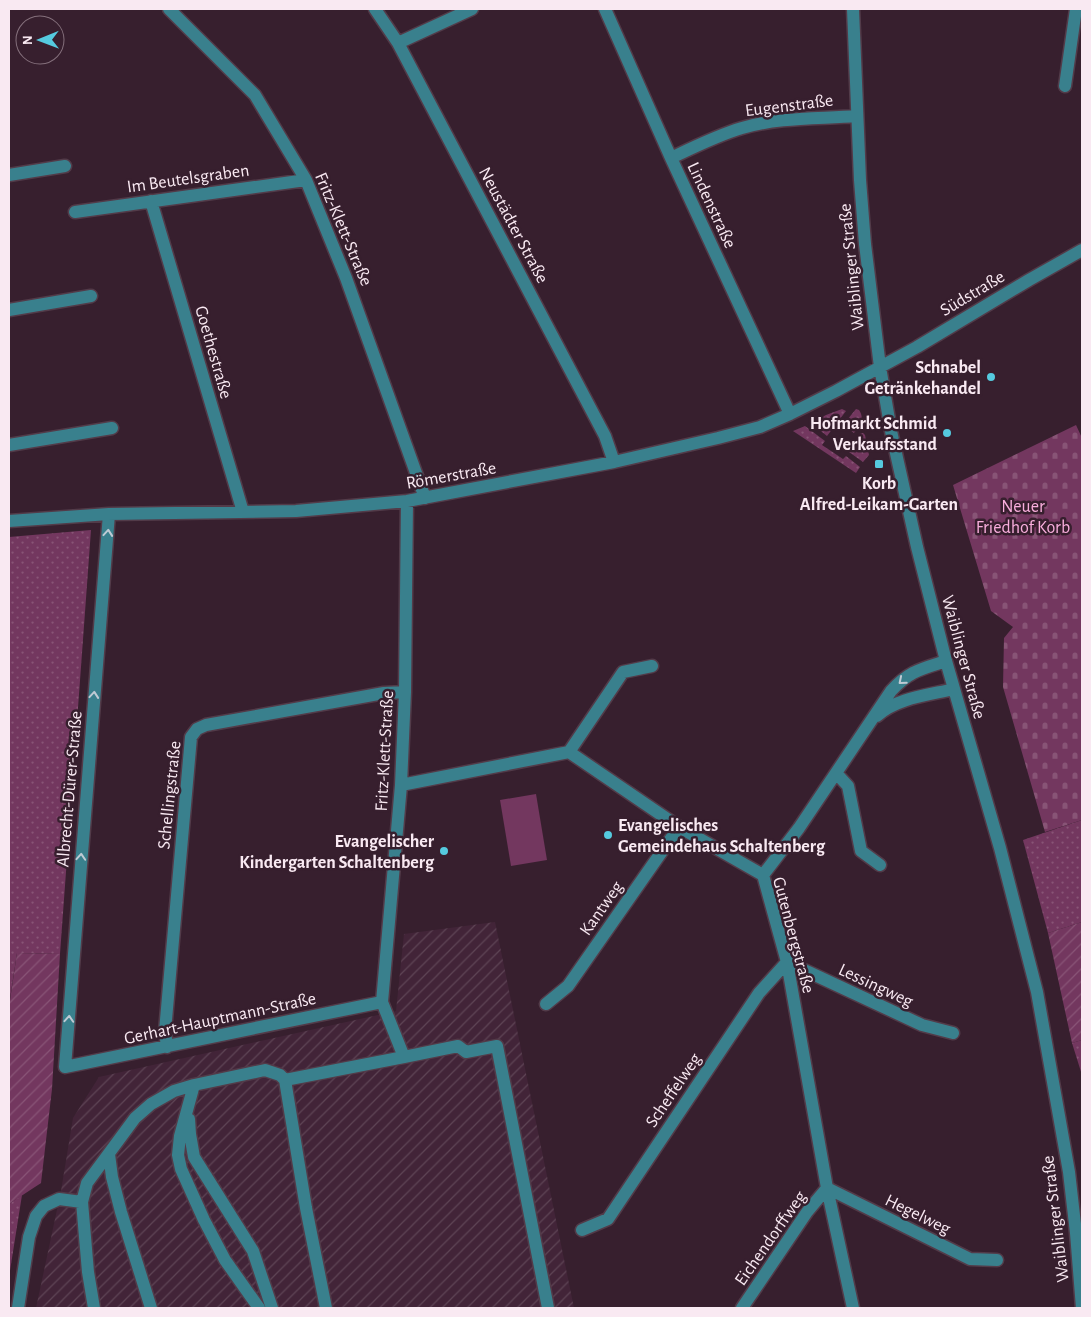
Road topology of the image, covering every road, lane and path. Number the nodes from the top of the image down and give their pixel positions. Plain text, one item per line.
1 (170, 9) edge
2 (375, 9) edge
3 (472, 9) edge
4 (606, 9) edge
5 (853, 9) edge
6 (1076, 9) edge
7 (398, 43) junction
8 (1065, 86) dead end
9 (857, 116) junction
10 (671, 158) junction
11 (65, 166) dead end
12 (9, 175) edge
13 (306, 180) junction
14 (152, 201) junction
15 (75, 212) dead end
16 (1082, 250) edge
17 (91, 296) dead end
18 (9, 310) edge
19 (880, 367) junction
20 (790, 414) junction
21 (112, 428) dead end
22 (9, 445) edge
23 (614, 462) junction
24 (425, 498) junction
25 (407, 501) junction
26 (243, 512) junction
27 (109, 514) junction
28 (9, 521) edge
29 (946, 662) junction
30 (652, 666) dead end
31 (954, 689) junction
32 (405, 692) junction
33 (869, 722) junction
34 (569, 752) junction
35 (836, 774) junction
36 (401, 785) junction
37 (679, 827) junction
38 (880, 865) dead end
39 (763, 875) junction
40 (787, 962) junction
41 (382, 1002) junction
42 (546, 1004) dead end
43 (953, 1033) dead end
44 (166, 1047) junction
45 (404, 1057) junction
46 (65, 1068) joint
47 (285, 1080) junction
48 (194, 1085) junction
49 (189, 1109) junction
50 (109, 1154) junction
51 (827, 1188) junction
52 (82, 1202) junction
53 (582, 1230) dead end
54 (997, 1260) dead end
55 (18, 1308) edge
56 (94, 1308) edge
57 (151, 1308) edge
58 (259, 1308) edge
59 (272, 1308) edge
60 (326, 1308) edge
61 (548, 1308) edge
62 (742, 1308) edge
63 (853, 1308) edge
64 (1082, 1308) edge

1 - 13 street, Fritz-Klett-Straße
2 - 7 street, Neustädter Straße
3 - 7 street
4 - 10 street, Lindenstraße
5 - 9 street, Waiblinger Straße
6 - 8 street
7 - 23 street, Neustädter Straße
9 - 10 street, Eugenstraße
9 - 19 street, Waiblinger Straße
10 - 20 street, Lindenstraße
11 - 12 street
13 - 14 street, Im Beutelsgraben
13 - 24 street, Fritz-Klett-Straße
14 - 15 street, Im Beutelsgraben
14 - 26 street, Goethestraße
16 - 19 street, Südstraße
17 - 18 street
19 - 20 street, Römerstraße
19 - 29 street, Waiblinger Straße
20 - 23 street, Römerstraße
21 - 22 street
23 - 24 street, Römerstraße
24 - 25 street, Römerstraße
25 - 26 street, Römerstraße
25 - 32 street, Fritz-Klett-Straße
26 - 27 street, Römerstraße
27 - 28 street, Römerstraße
46 -> 27 street, Albrecht-Dürer-Straße
29 - 31 street, Waiblinger Straße
29 -> 33 street
30 - 34 street
31 - 33 street
31 - 64 street, Waiblinger Straße
32 - 36 street, Fritz-Klett-Straße
32 - 44 street, Schellingstraße
33 - 35 street
34 - 36 street
34 - 37 street, Gutenbergstraße
35 - 38 street
35 - 39 street
36 - 41 street, Fritz-Klett-Straße
37 - 39 street, Gutenbergstraße
37 - 42 street, Kantweg
39 - 40 street, Gutenbergstraße
40 - 43 street, Lessingweg
40 - 51 street, Gutenbergstraße
40 - 53 street, Scheffelweg
41 - 44 street, Gerhart-Hauptmann-Straße
41 - 45 street
44 - 46 street, Gerhart-Hauptmann-Straße
45 - 47 street
45 - 61 street
47 - 48 street
47 - 60 street
48 - 49 street
48 - 50 street
49 - 58 street
49 - 59 street
50 - 52 street
50 - 57 street
51 - 54 street, Hegelweg
51 - 62 street, Eichendorffweg
51 - 63 street, Gutenbergstraße
52 - 55 street
52 - 56 street

